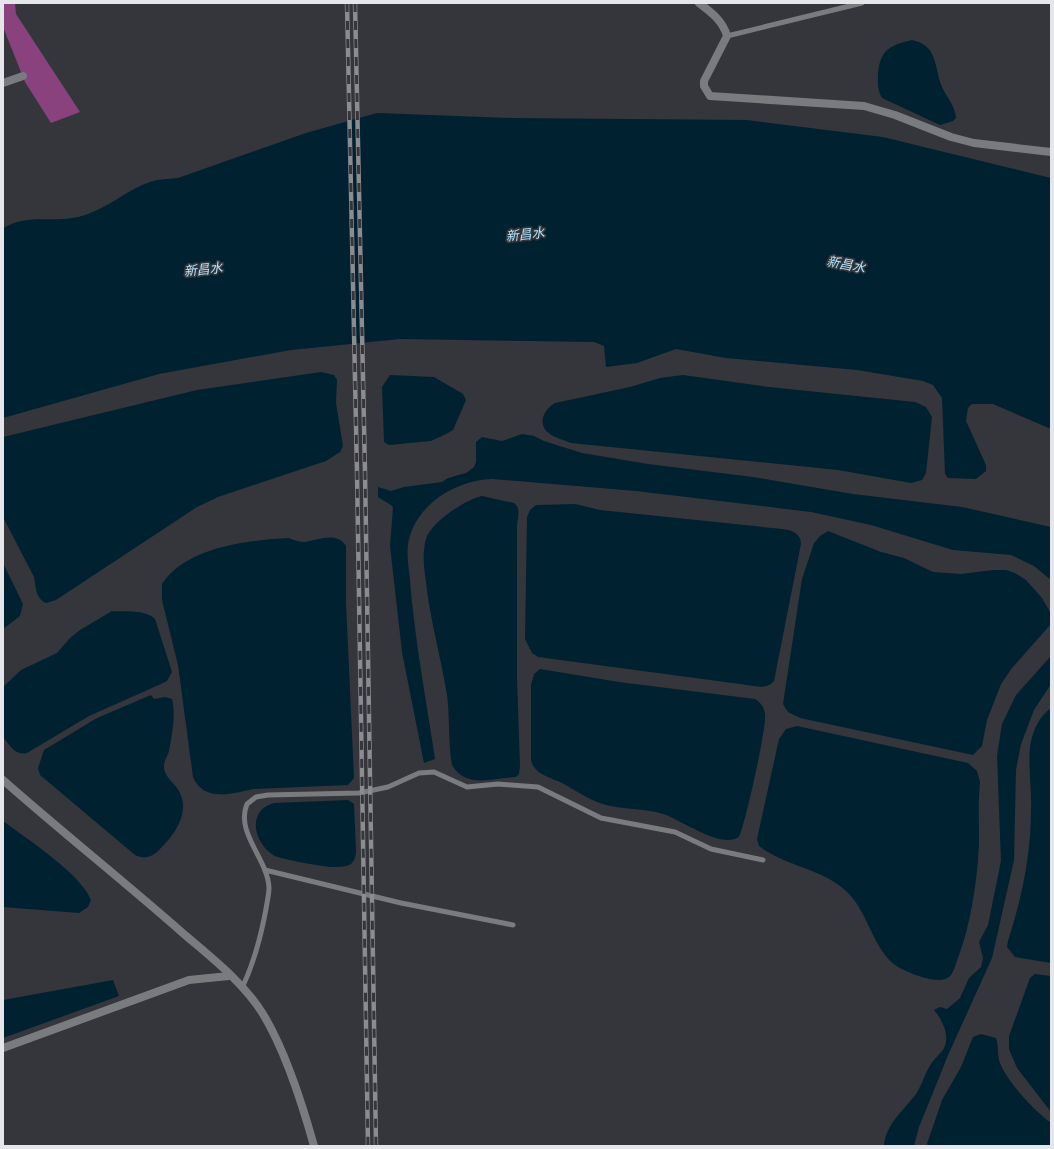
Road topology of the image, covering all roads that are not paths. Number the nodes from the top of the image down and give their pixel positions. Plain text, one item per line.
1 (699, 3) edge
2 (862, 3) edge
3 (727, 36) junction
4 (23, 76) dead end
5 (3, 83) edge
6 (1051, 152) edge
7 (3, 780) edge
8 (763, 860) dead end
9 (265, 870) junction
10 (514, 925) dead end
11 (229, 976) junction
12 (242, 988) junction
13 (3, 1048) edge
14 (314, 1146) edge

1 - 3 street
2 - 3 lane
3 - 6 street
4 - 5 street
7 - 11 street
8 - 9 lane
9 - 10 lane
9 - 12 lane
11 - 12 street
11 - 13 street
12 - 14 street

